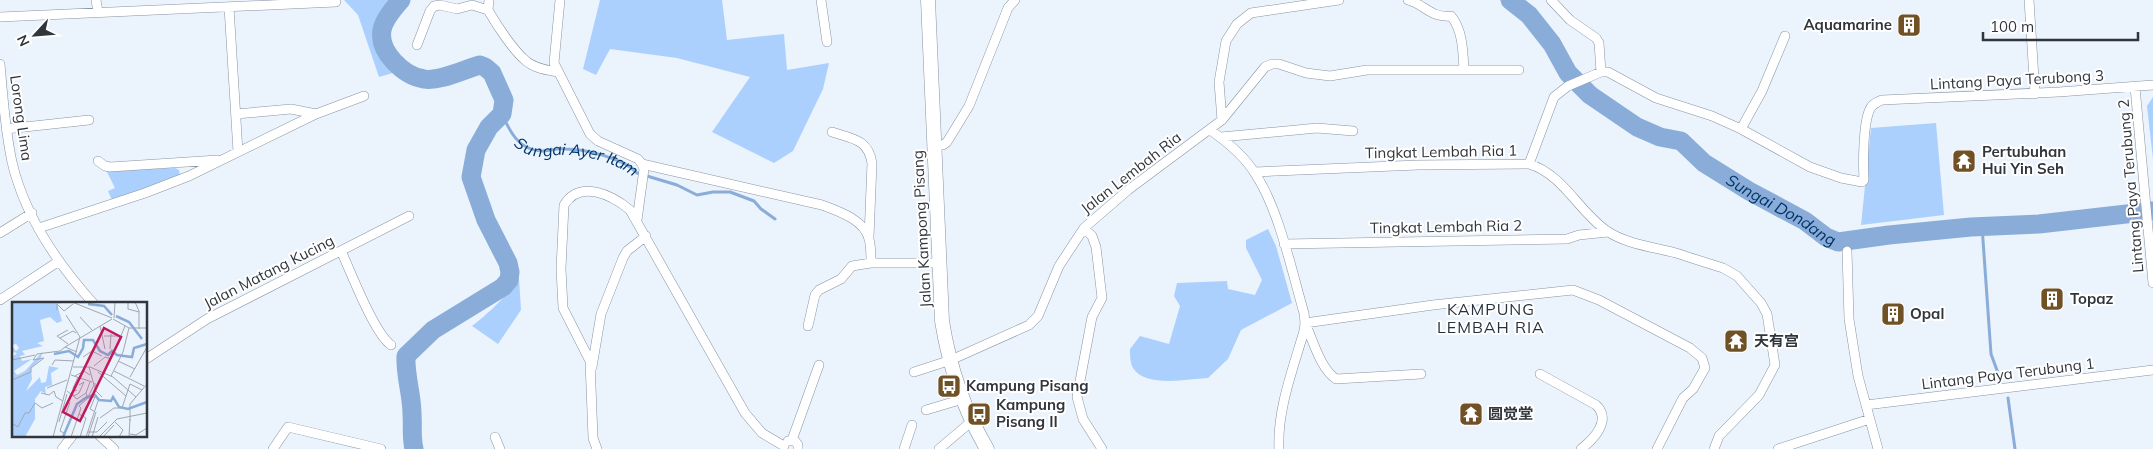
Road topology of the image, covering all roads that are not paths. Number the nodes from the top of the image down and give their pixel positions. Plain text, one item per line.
1 (96, 0) edge
2 (489, 0) edge
3 (560, 0) edge
4 (821, 0) edge
5 (928, 0) edge
6 (1015, 0) edge
7 (1339, 0) edge
8 (1408, 0) edge
9 (1551, 0) edge
10 (2029, 0) edge
11 (336, 2) dead end
12 (229, 7) junction
13 (488, 10) junction
14 (98, 12) junction
15 (0, 17) edge
16 (1785, 36) dead end
17 (827, 42) dead end
18 (417, 45) dead end
19 (0, 64) edge
20 (1464, 70) junction
21 (1519, 70) dead end
22 (557, 72) junction
23 (1601, 72) junction
24 (2153, 85) edge
25 (2136, 87) junction
26 (2035, 94) junction
27 (364, 96) dead end
28 (236, 114) junction
29 (316, 114) junction
30 (89, 120) dead end
31 (1222, 120) junction
32 (6, 129) junction
33 (1741, 129) junction
34 (1210, 130) junction
35 (1353, 131) dead end
36 (832, 132) dead end
37 (1221, 137) junction
38 (934, 145) junction
39 (238, 152) junction
40 (223, 160) junction
41 (98, 161) dead end
42 (1529, 164) junction
43 (643, 172) junction
44 (1255, 172) junction
45 (32, 213) junction
46 (409, 216) dead end
47 (637, 220) junction
48 (39, 228) junction
49 (1084, 228) junction
50 (1608, 232) junction
51 (0, 233) edge
52 (646, 236) junction
53 (869, 237) junction
54 (1284, 244) junction
55 (341, 251) junction
56 (1847, 251) dead end
57 (59, 261) junction
58 (871, 263) junction
59 (938, 263) junction
60 (2153, 283) edge
61 (0, 300) edge
62 (92, 302) edge
63 (1305, 322) junction
64 (808, 326) dead end
65 (392, 344) dead end
66 (148, 358) edge
67 (951, 360) junction
68 (819, 365) dead end
69 (2153, 370) edge
70 (591, 372) junction
71 (914, 372) dead end
72 (1421, 374) dead end
73 (1540, 374) dead end
74 (963, 400) junction
75 (1866, 406) junction
76 (926, 410) dead end
77 (1870, 419) junction
78 (972, 421) junction
79 (912, 425) dead end
80 (72, 436) edge
81 (100, 436) edge
82 (495, 437) dead end
83 (787, 445) edge
84 (62, 449) edge
85 (114, 449) edge
86 (273, 449) edge
87 (381, 449) edge
88 (500, 449) edge
89 (597, 449) edge
90 (798, 449) edge
91 (904, 449) edge
92 (939, 449) edge
93 (987, 449) edge
94 (1102, 449) edge
95 (1279, 449) edge
96 (1581, 449) edge
97 (1657, 449) edge
98 (1714, 449) edge
99 (1778, 449) edge
100 (1878, 449) edge

1 - 14 street
2 - 13 street
3 - 22 street
4 - 17 street
5 - 38 main road, Jalan Kampong Pisang
6 - 38 street
7 - 31 street
8 - 20 street
9 - 23 street
10 - 26 street
11 - 12 street
12 - 14 street
12 - 28 street
13 - 18 street
13 - 22 street
14 - 15 street
16 - 33 street
19 - 32 street, Lorong Lima
20 - 21 street, Jalan Lembah Ria
20 - 31 street, Jalan Lembah Ria
22 - 43 street
23 - 33 street
23 - 42 street
24 - 25 street, Lintang Paya Terubong 3
25 - 26 street, Lintang Paya Terubong 3
25 - 60 street, Lintang Paya Terubung 2
26 - 33 street, Lintang Paya Terubong 3
27 - 29 street
28 - 29 street
28 - 39 street
29 - 39 street
30 - 32 street
31 - 34 street, Jalan Lembah Ria
32 - 45 street, Lorong Lima
34 - 37 street
34 - 49 street, Jalan Lembah Ria
35 - 37 street
36 - 53 street
37 - 44 street
38 - 59 main road, Jalan Kampong Pisang
39 - 40 street
40 - 41 street
40 - 48 street
42 - 44 street, Tingkat Lembah Ria 1
42 - 50 street, Tingkat Lembah Ria 1
43 - 47 street
43 - 53 street
44 - 54 street
45 - 48 street, Lorong Lima
45 - 51 street
46 - 55 street, Jalan Matang Kucing
47 - 52 street
47 - 70 street
48 - 57 street, Lorong Lima
49 - 67 street, Jalan Lembah Ria
49 - 94 street
50 - 54 street, Tingkat Lembah Ria 2
50 - 98 street, Tingkat Lembah Ria 1
52 - 70 street
52 - 83 street
53 - 58 street
54 - 63 street
55 - 65 street
55 - 66 street, Jalan Matang Kucing
56 - 75 street
57 - 61 street
57 - 62 street, Lorong Lima
58 - 59 street
58 - 64 street
59 - 67 main road, Jalan Kampong Pisang
63 - 72 street
63 - 95 street
63 - 97 street
67 - 71 street, Jalan Lembah Ria
67 - 74 main road, Jalan Kampong Pisang
68 - 83 street
69 - 75 street, Lintang Paya Terubung 1
70 - 89 street
73 - 96 street
74 - 76 street
74 - 78 main road, Jalan Kampong Pisang
75 - 77 street
77 - 99 street
77 - 100 street
78 - 92 street
78 - 93 main road, Jalan Kampong Pisang
79 - 91 street
80 - 84 street
81 - 85 street
82 - 88 street
83 - 90 street
86 - 87 street

